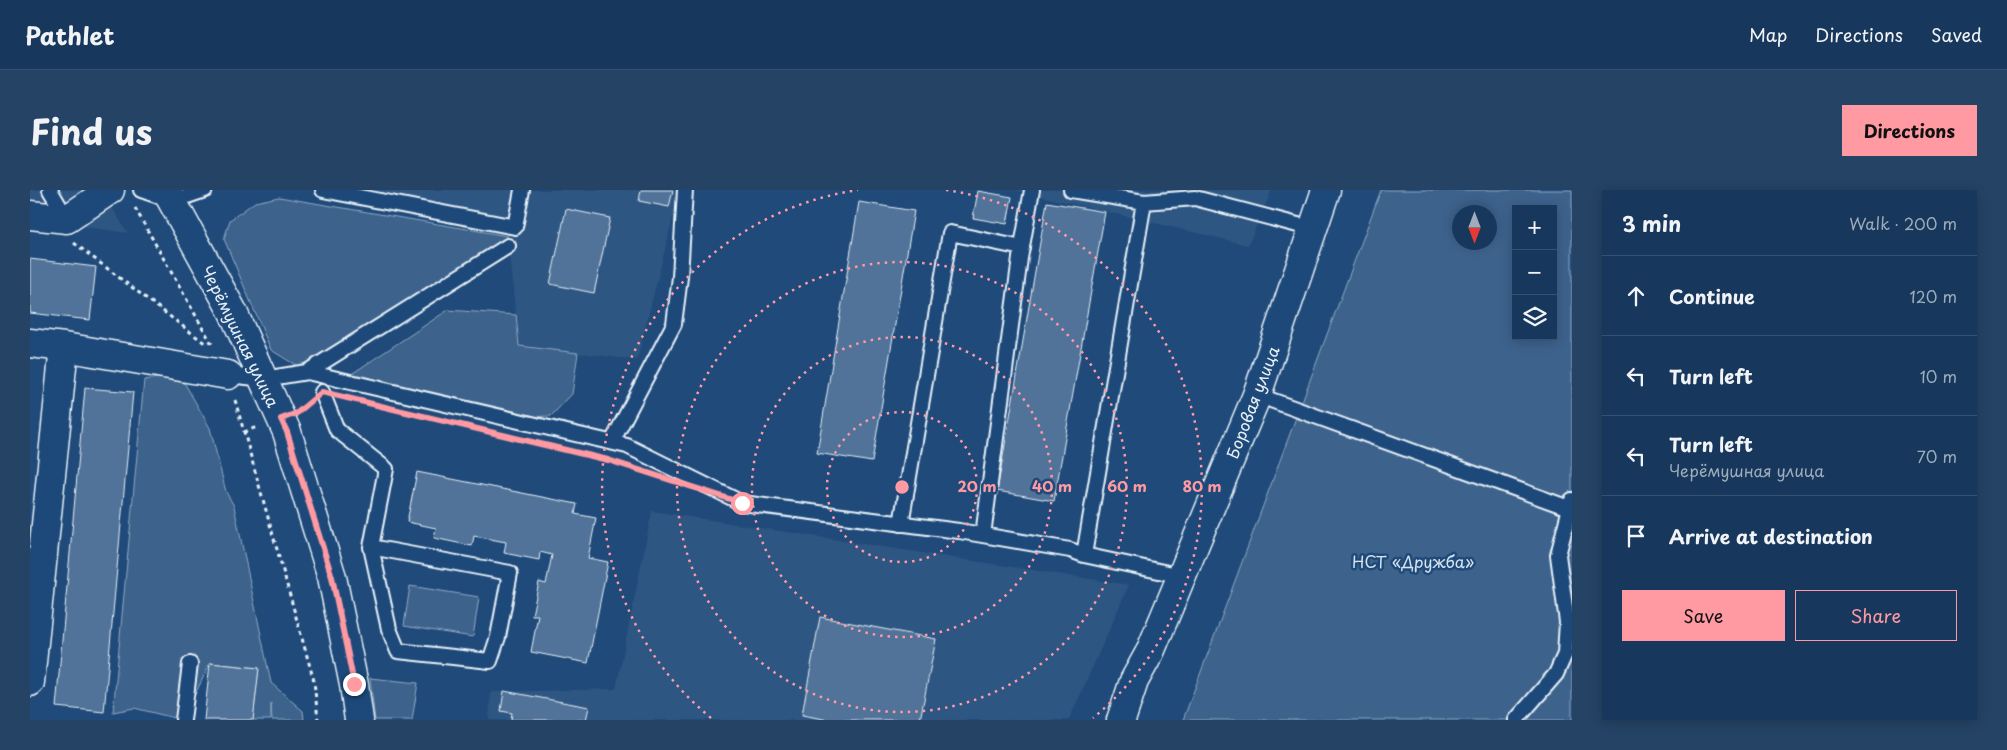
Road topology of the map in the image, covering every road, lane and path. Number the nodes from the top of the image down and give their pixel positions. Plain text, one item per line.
1 (50, 190) edge
2 (110, 190) edge
3 (141, 190) edge
4 (205, 190) edge
5 (323, 190) edge
6 (522, 190) edge
7 (685, 190) edge
8 (1032, 190) edge
9 (1072, 190) edge
10 (1326, 190) edge
11 (1196, 194) edge
12 (170, 196) edge
13 (1144, 202) junction
14 (134, 207) dead end
15 (30, 215) edge
16 (63, 219) junction
17 (1313, 229) junction
18 (508, 246) dead end
19 (1022, 248) junction
20 (30, 343) edge
21 (64, 347) junction
22 (307, 372) junction
23 (228, 375) junction
24 (264, 379) junction
25 (322, 392) dead end
26 (1257, 395) junction
27 (281, 419) junction
28 (244, 432) junction
29 (612, 442) junction
30 (1571, 504) edge
31 (901, 524) junction
32 (983, 535) junction
33 (371, 547) junction
34 (1084, 555) junction
35 (1182, 576) junction
36 (190, 664) dead end
37 (30, 682) edge
38 (183, 720) edge
39 (318, 720) edge
40 (359, 720) edge
41 (1121, 720) edge
42 (1516, 720) edge

1 - 16 lane
2 - 16 street
3 - 12 lane
4 - 12 lane
5 - 6 lane
7 - 29 lane
8 - 19 lane
9 - 13 lane
10 - 17 street, Боровая улица
11 - 13 lane
11 - 17 lane
12 - 24 street, Черёмушная улица
13 - 34 lane
14 - 16 path
15 - 16 street
17 - 26 street, Боровая улица
18 - 22 lane
19 - 31 lane
19 - 32 lane
20 - 21 street
21 - 23 street
21 - 37 street
22 - 24 lane
22 - 29 lane
23 - 24 lane
23 - 28 path
24 - 27 street, Черёмушная улица
25 - 33 lane
26 - 30 lane
26 - 35 street, Боровая улица
27 - 28 path
27 - 40 street, Черёмушная улица
28 - 39 path
29 - 31 lane
30 - 42 lane
31 - 32 lane
32 - 34 lane
33 - 33 lane
34 - 35 lane
35 - 41 street, Боровая улица
36 - 38 lane

